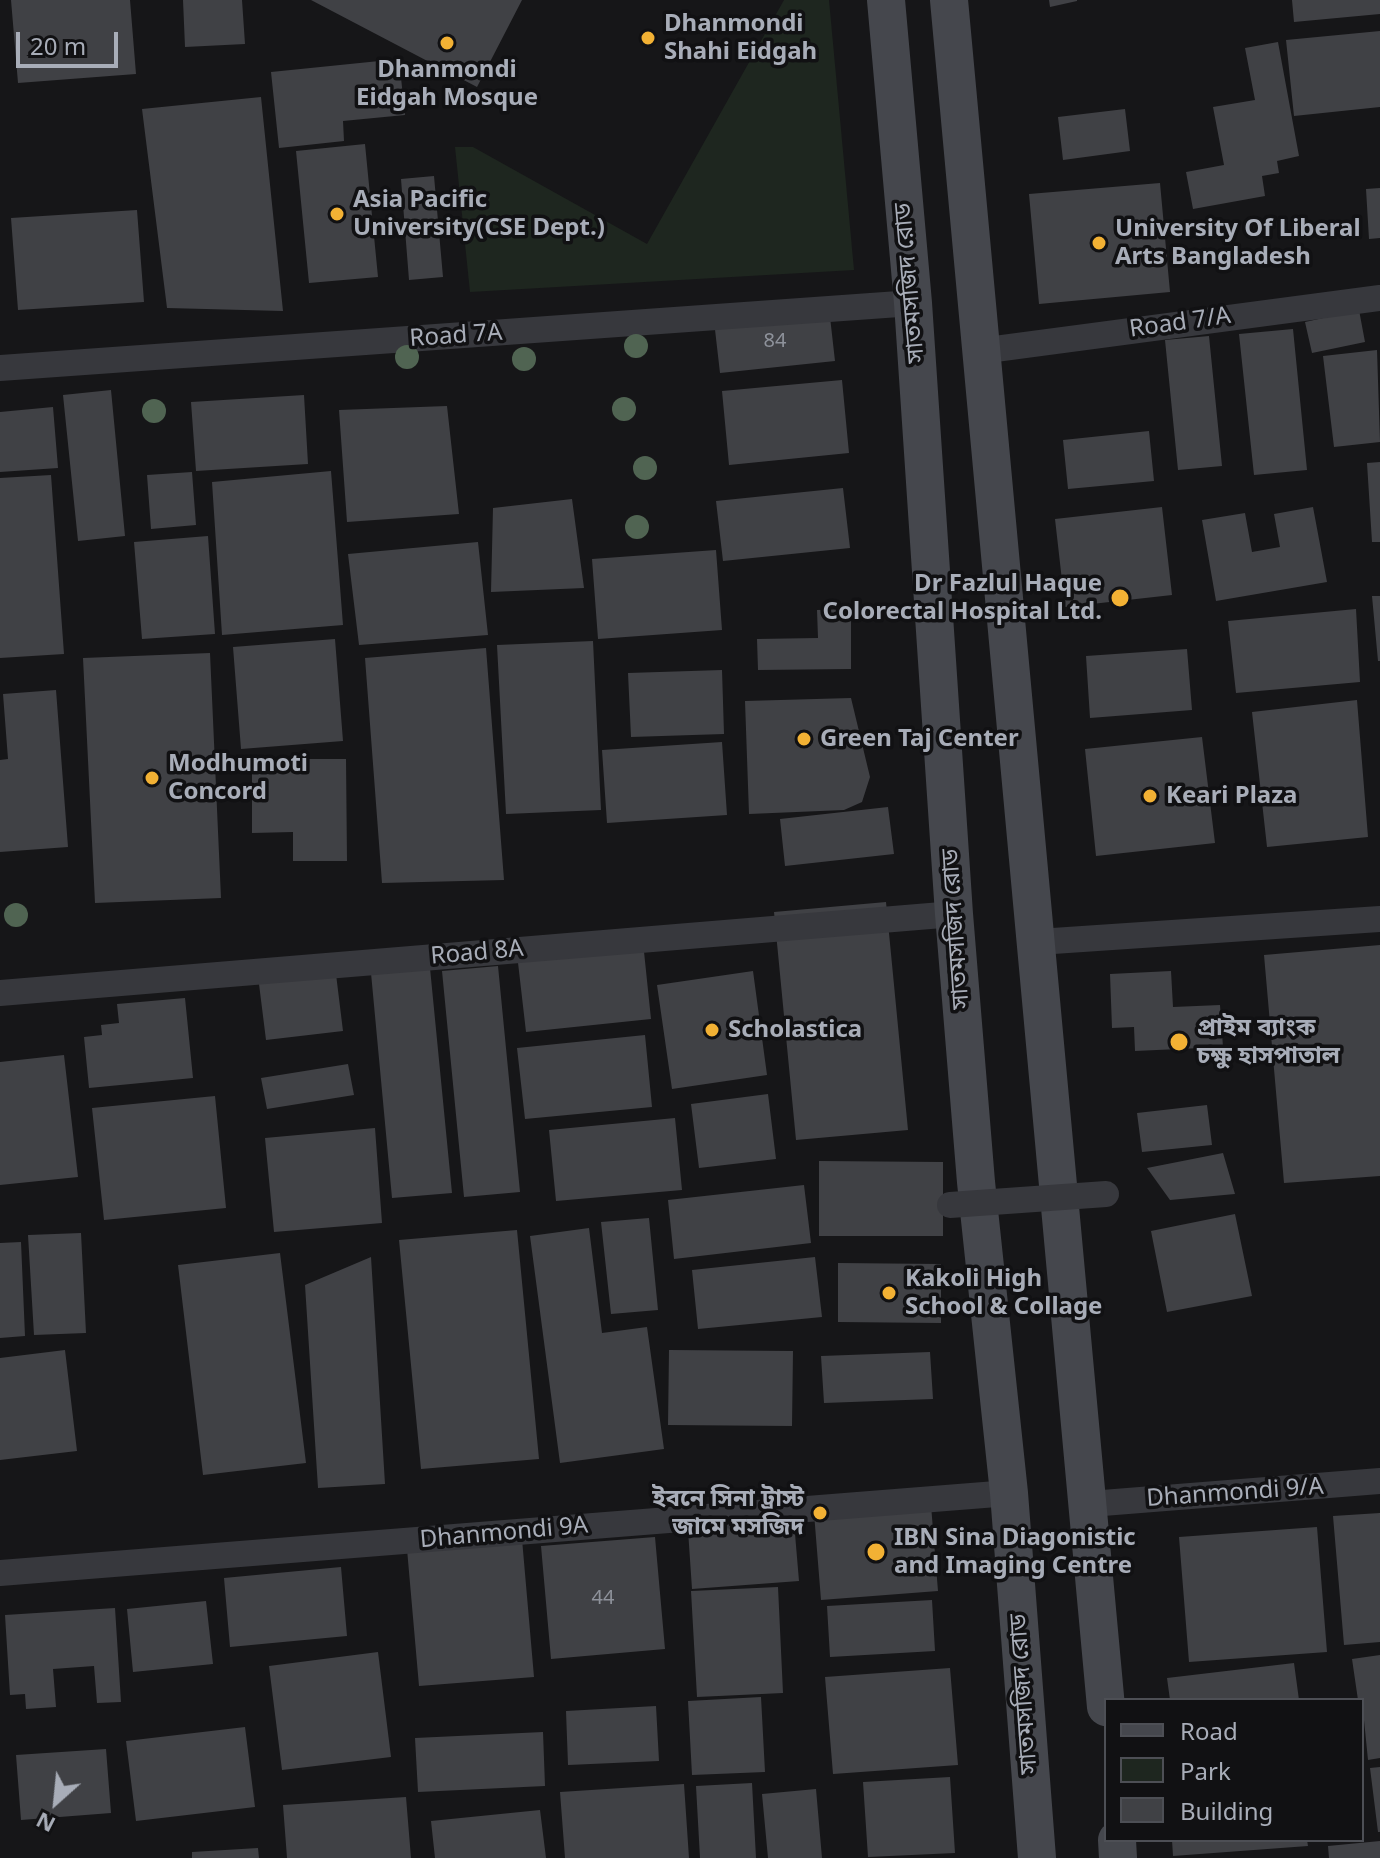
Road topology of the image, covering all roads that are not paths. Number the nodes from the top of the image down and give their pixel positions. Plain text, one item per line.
1 (886, 0) edge
2 (949, 0) edge
3 (1380, 298) edge
4 (913, 303) junction
5 (980, 351) junction
6 (0, 368) edge
7 (954, 914) junction
8 (1380, 919) edge
9 (1038, 942) junction
10 (0, 993) edge
11 (1106, 1194) dead end
12 (950, 1205) dead end
13 (1380, 1481) edge
14 (1009, 1493) junction
15 (1090, 1504) junction
16 (0, 1573) edge
17 (1105, 1698) edge
18 (1037, 1858) edge

1 - 4 main road, সাতমসজিদ রোড
2 - 5 main road
3 - 5 street, Road 7/A
4 - 6 street, Road 7A
4 - 7 main road, সাতমসজিদ রোড
5 - 9 main road
7 - 10 street, Road 8A
7 - 14 main road, সাতমসজিদ রোড
8 - 9 street
9 - 15 main road
11 - 12 street, bridge
13 - 15 street, Dhanmondi 9/A
14 - 16 street, Dhanmondi 9A
14 - 18 main road, সাতমসজিদ রোড
15 - 17 main road

